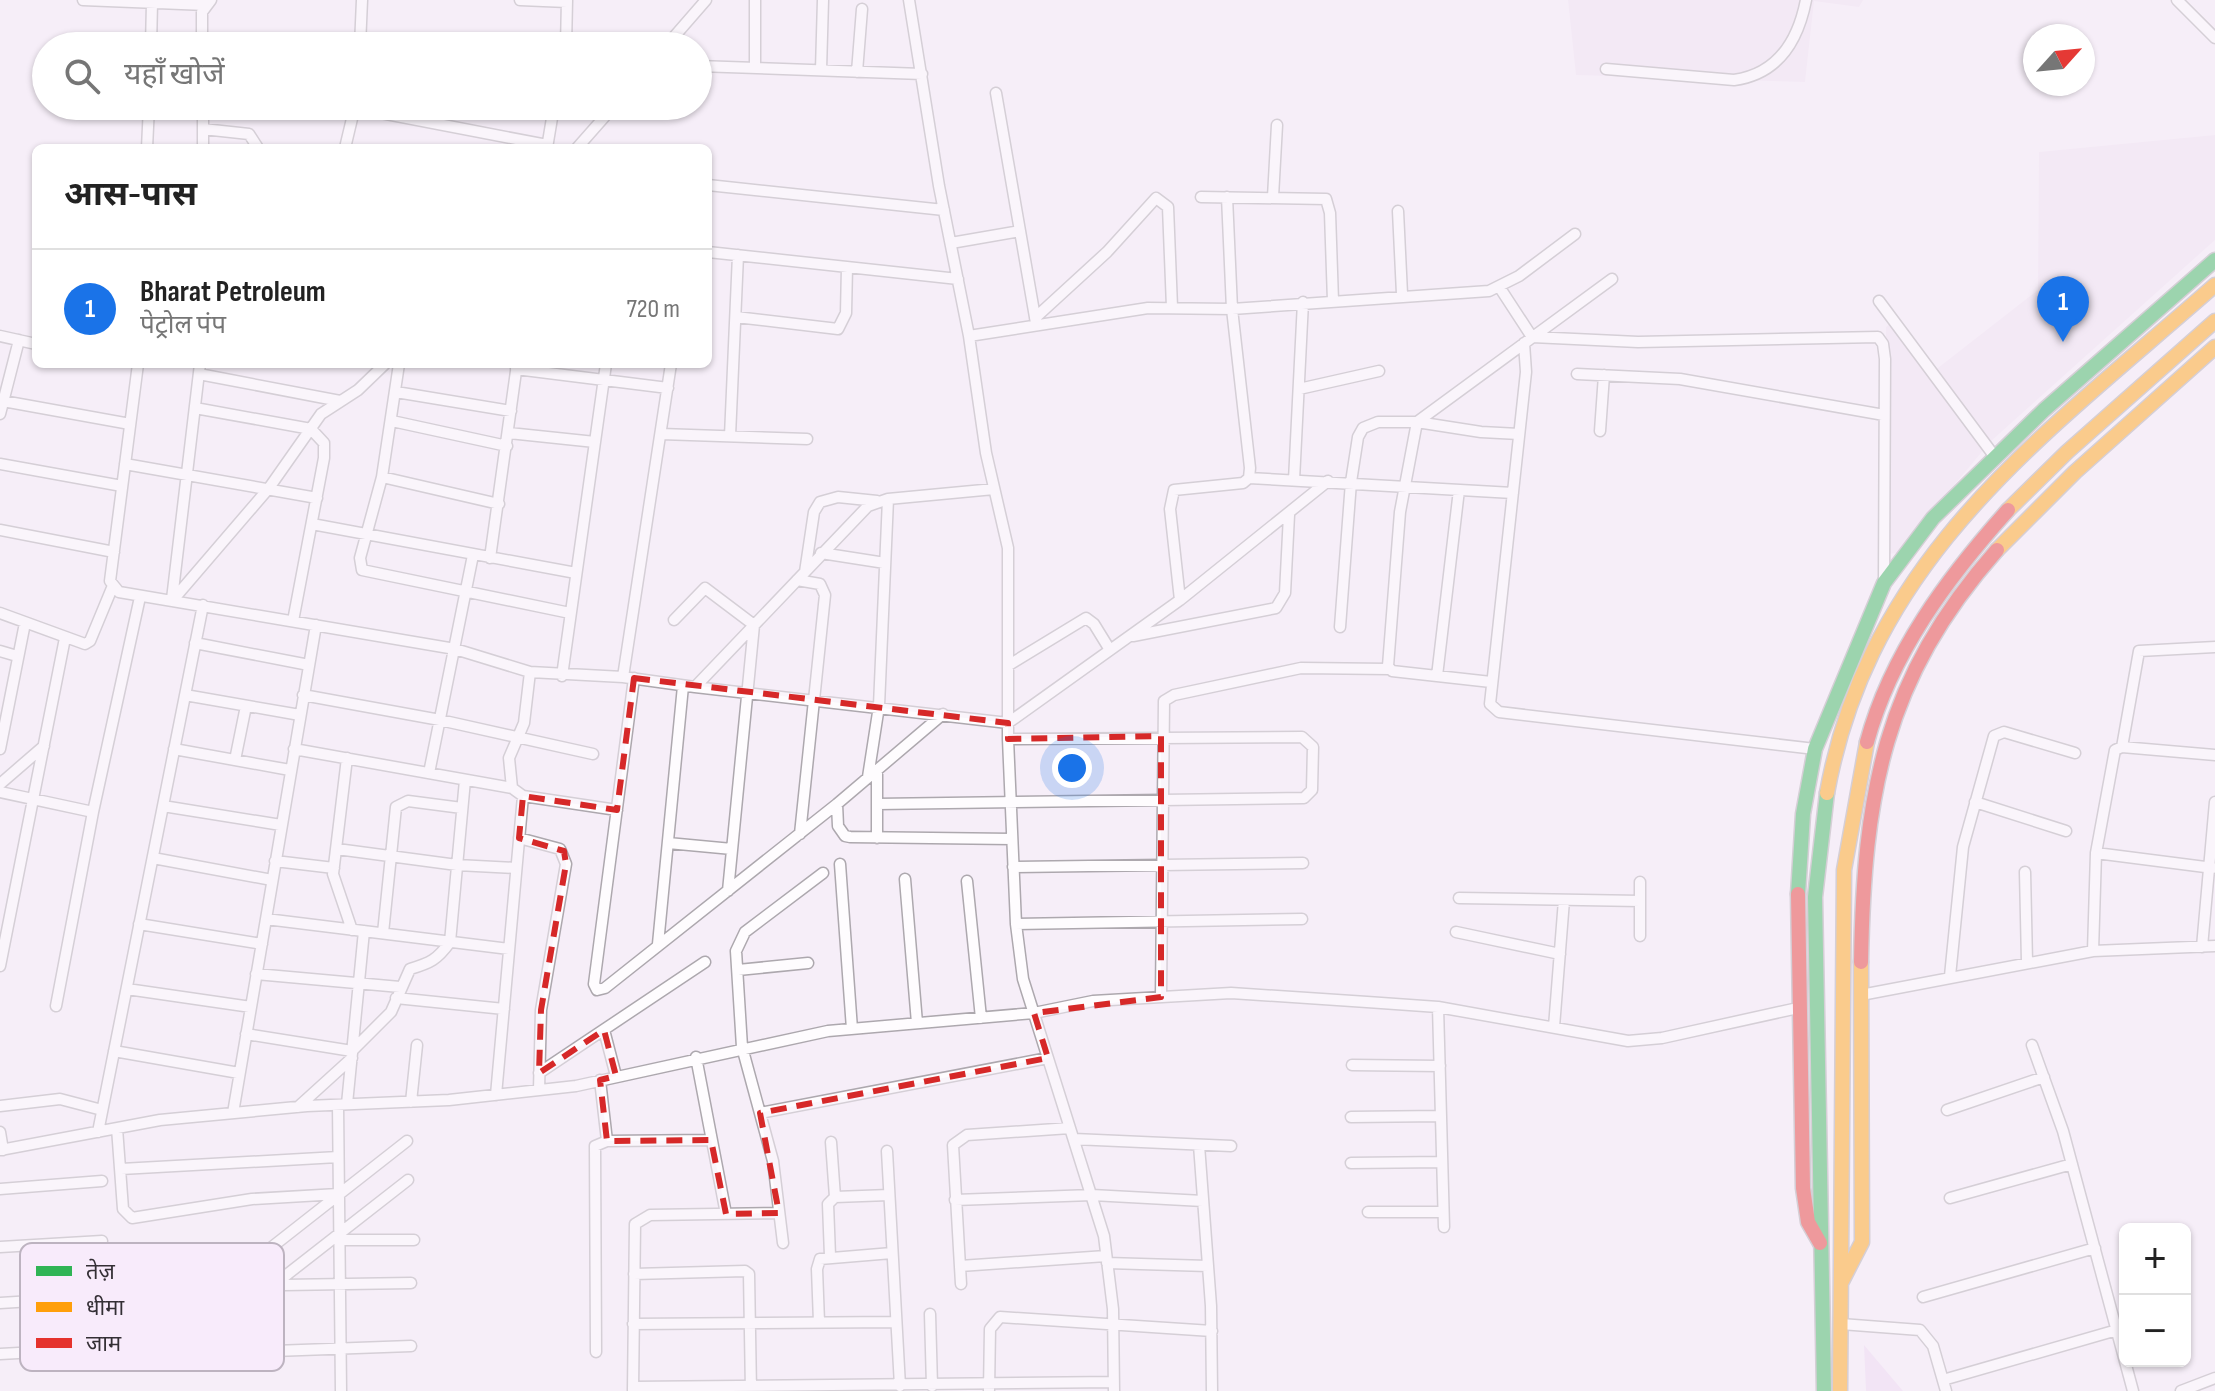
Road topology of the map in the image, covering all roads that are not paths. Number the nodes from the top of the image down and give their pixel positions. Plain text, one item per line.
1 (83, 0) edge
2 (362, 0) edge
3 (520, 0) edge
4 (533, 0) edge
5 (706, 0) edge
6 (755, 0) edge
7 (823, 0) edge
8 (909, 0) edge
9 (1806, 0) edge
10 (2177, 0) edge
11 (567, 1) edge
12 (152, 3) junction
13 (209, 3) edge
14 (862, 9) dead end
15 (151, 32) edge
16 (202, 32) edge
17 (361, 32) edge
18 (566, 32) edge
19 (678, 32) edge
20 (2215, 38) edge
21 (712, 66) edge
22 (755, 68) junction
23 (1606, 69) dead end
24 (821, 70) junction
25 (857, 72) junction
26 (922, 74) junction
27 (996, 93) dead end
28 (148, 120) edge
29 (203, 120) edge
30 (352, 120) edge
31 (417, 120) edge
32 (552, 120) edge
33 (602, 120) edge
34 (1277, 125) dead end
35 (203, 129) junction
36 (147, 144) edge
37 (203, 144) edge
38 (255, 144) edge
39 (346, 144) edge
40 (538, 144) edge
41 (548, 144) edge
42 (581, 144) edge
43 (712, 185) edge
44 (1201, 197) dead end
45 (1227, 197) junction
46 (1273, 197) junction
47 (944, 210) junction
48 (1398, 211) dead end
49 (1020, 231) junction
50 (1575, 234) dead end
51 (951, 243) junction
52 (712, 252) edge
53 (738, 255) junction
54 (2215, 260) edge
55 (847, 267) junction
56 (958, 279) junction
57 (1612, 279) dead end
58 (2215, 285) edge
59 (1500, 288) junction
60 (1402, 294) junction
61 (1333, 301) junction
62 (1879, 301) dead end
63 (1303, 302) junction
64 (1172, 307) junction
65 (1232, 309) junction
66 (736, 317) junction
67 (1035, 321) junction
68 (2215, 321) edge
69 (0, 336) edge
70 (969, 336) junction
71 (19, 340) junction
72 (1528, 340) junction
73 (32, 343) edge
74 (2215, 347) edge
75 (137, 368) edge
76 (381, 368) edge
77 (399, 368) edge
78 (517, 368) edge
79 (524, 368) edge
80 (605, 368) edge
81 (670, 368) edge
82 (200, 369) edge
83 (1379, 371) dead end
84 (1577, 374) dead end
85 (1604, 375) junction
86 (603, 380) junction
87 (668, 388) junction
88 (1299, 389) junction
89 (396, 392) junction
90 (3, 401) junction
91 (340, 401) junction
92 (195, 408) junction
93 (511, 411) junction
94 (0, 414) edge
95 (1884, 415) junction
96 (392, 421) junction
97 (1417, 422) junction
98 (130, 424) junction
99 (311, 429) junction
100 (1600, 431) dead end
101 (509, 433) junction
102 (661, 434) junction
103 (1519, 434) junction
104 (730, 436) junction
105 (807, 439) dead end
106 (595, 442) junction
107 (507, 446) junction
108 (1995, 457) junction
109 (0, 464) edge
110 (125, 464) junction
111 (187, 474) junction
112 (382, 477) junction
113 (1249, 478) junction
114 (1294, 480) junction
115 (1328, 481) junction
116 (1351, 482) junction
117 (122, 486) junction
118 (1405, 487) junction
119 (269, 488) junction
120 (994, 489) junction
121 (1459, 490) junction
122 (1513, 493) junction
123 (317, 498) junction
124 (882, 500) junction
125 (499, 504) junction
126 (1289, 515) junction
127 (312, 524) junction
128 (0, 530) edge
129 (368, 532) junction
130 (114, 552) junction
131 (821, 553) junction
132 (473, 555) junction
133 (490, 558) junction
134 (885, 563) junction
135 (576, 573) junction
136 (801, 576) junction
137 (1884, 583) junction
138 (112, 588) junction
139 (466, 592) junction
140 (140, 597) junction
141 (1180, 600) junction
142 (172, 601) junction
143 (203, 605) junction
144 (0, 613) edge
145 (570, 613) junction
146 (674, 620) dead end
147 (293, 621) junction
148 (25, 623) junction
149 (316, 625) junction
150 (754, 625) junction
151 (1340, 627) dead end
152 (1129, 637) junction
153 (65, 638) junction
154 (195, 643) junction
155 (2215, 647) edge
156 (455, 649) junction
157 (1110, 650) junction
158 (0, 651) edge
159 (17, 656) junction
160 (309, 665) junction
161 (1009, 665) junction
162 (1389, 669) junction
163 (530, 672) junction
164 (562, 676) junction
165 (1437, 676) junction
166 (628, 678) junction
167 (1491, 682) junction
168 (689, 686) junction
169 (749, 693) junction
170 (185, 695) junction
171 (303, 695) junction
172 (815, 699) junction
173 (246, 706) junction
174 (879, 706) junction
175 (943, 714) junction
176 (300, 715) junction
177 (440, 720) junction
178 (1008, 723) junction
179 (518, 736) junction
180 (1161, 736) junction
181 (1008, 739) junction
182 (44, 746) junction
183 (2122, 747) junction
184 (0, 749) edge
185 (174, 749) junction
186 (294, 749) junction
187 (1815, 749) junction
188 (2075, 753) dead end
189 (593, 754) dead end
190 (2215, 755) edge
191 (347, 758) junction
192 (235, 760) junction
193 (290, 770) junction
194 (429, 773) junction
195 (872, 774) junction
196 (465, 780) junction
197 (0, 784) edge
198 (512, 788) junction
199 (0, 792) edge
200 (523, 796) junction
201 (33, 800) junction
202 (1161, 800) junction
203 (1975, 802) junction
204 (2215, 802) edge
205 (1011, 803) junction
206 (837, 804) junction
207 (877, 804) junction
208 (163, 806) junction
209 (462, 808) junction
210 (617, 810) junction
211 (93, 812) junction
212 (281, 825) junction
213 (2066, 831) dead end
214 (800, 834) junction
215 (519, 838) junction
216 (877, 838) junction
217 (1012, 839) junction
218 (668, 843) junction
219 (337, 849) junction
220 (732, 849) junction
221 (2096, 853) junction
222 (390, 856) junction
223 (153, 858) junction
224 (275, 861) junction
225 (1303, 863) dead end
226 (840, 864) dead end
227 (457, 865) junction
228 (1161, 865) junction
229 (1013, 867) junction
230 (334, 868) junction
231 (516, 868) junction
232 (2212, 868) edge
233 (2025, 872) dead end
234 (823, 873) dead end
235 (905, 879) dead end
236 (272, 880) junction
237 (967, 881) dead end
238 (1640, 882) dead end
239 (728, 891) junction
240 (1459, 898) dead end
241 (1564, 900) junction
242 (1640, 901) junction
243 (266, 919) junction
244 (1302, 919) dead end
245 (1161, 922) junction
246 (139, 924) junction
247 (1016, 924) junction
248 (352, 930) junction
249 (364, 931) junction
250 (1456, 932) dead end
251 (383, 933) junction
252 (1640, 936) dead end
253 (450, 942) junction
254 (262, 944) junction
255 (658, 944) junction
256 (2215, 946) edge
257 (2202, 947) junction
258 (509, 949) junction
259 (2093, 951) junction
260 (1560, 954) junction
261 (705, 962) dead end
262 (2027, 962) junction
263 (808, 963) dead end
264 (0, 966) edge
265 (738, 970) junction
266 (256, 974) junction
267 (1950, 976) junction
268 (359, 983) junction
269 (127, 989) junction
270 (398, 992) junction
271 (1861, 995) junction
272 (1161, 997) junction
273 (56, 1006) dead end
274 (251, 1007) junction
275 (1438, 1007) junction
276 (1798, 1008) junction
277 (504, 1009) junction
278 (1034, 1013) junction
279 (981, 1018) junction
280 (917, 1023) junction
281 (1554, 1027) junction
282 (852, 1029) junction
283 (604, 1030) junction
284 (246, 1034) junction
285 (417, 1045) dead end
286 (2032, 1045) dead end
287 (742, 1047) junction
288 (114, 1051) junction
289 (352, 1055) junction
290 (696, 1057) junction
291 (1048, 1058) junction
292 (1352, 1065) dead end
293 (1440, 1066) junction
294 (239, 1073) junction
295 (539, 1073) junction
296 (616, 1076) junction
297 (2044, 1077) junction
298 (600, 1080) junction
299 (539, 1090) junction
300 (496, 1095) junction
301 (411, 1102) junction
302 (342, 1104) junction
303 (0, 1106) edge
304 (298, 1107) junction
305 (102, 1110) junction
306 (1947, 1110) dead end
307 (233, 1113) junction
308 (760, 1113) junction
309 (1441, 1116) junction
310 (1351, 1117) dead end
311 (117, 1128) junction
312 (0, 1132) edge
313 (98, 1132) junction
314 (1072, 1133) junction
315 (711, 1140) junction
316 (407, 1141) dead end
317 (607, 1141) junction
318 (831, 1142) dead end
319 (1199, 1145) junction
320 (1231, 1146) dead end
321 (1, 1150) edge
322 (887, 1151) dead end
323 (338, 1157) junction
324 (1442, 1162) junction
325 (1351, 1163) dead end
326 (2072, 1164) junction
327 (121, 1169) junction
328 (408, 1180) dead end
329 (102, 1181) dead end
330 (0, 1189) edge
331 (338, 1194) junction
332 (889, 1195) junction
333 (1092, 1195) junction
334 (835, 1197) junction
335 (1950, 1198) dead end
336 (955, 1200) junction
337 (1203, 1201) junction
338 (1368, 1212) dead end
339 (1443, 1212) junction
340 (779, 1213) junction
341 (726, 1214) junction
342 (1444, 1227) dead end
343 (339, 1237) junction
344 (414, 1240) dead end
345 (102, 1241) dead end
346 (68, 1243) edge
347 (277, 1243) edge
348 (783, 1243) dead end
349 (1820, 1243) junction
350 (20, 1246) edge
351 (0, 1247) edge
352 (2095, 1248) junction
353 (892, 1253) junction
354 (830, 1256) junction
355 (1106, 1259) junction
356 (960, 1266) junction
357 (1208, 1266) junction
358 (634, 1274) junction
359 (284, 1277) edge
360 (411, 1283) dead end
361 (1841, 1283) junction
362 (340, 1284) junction
363 (961, 1284) dead end
364 (284, 1285) edge
365 (1923, 1297) dead end
366 (20, 1302) edge
367 (0, 1303) edge
368 (930, 1314) dead end
369 (751, 1322) junction
370 (819, 1322) junction
371 (896, 1322) junction
372 (633, 1324) junction
373 (1113, 1324) junction
374 (1841, 1324) junction
375 (2117, 1330) junction
376 (1212, 1331) junction
377 (411, 1346) dead end
378 (340, 1349) junction
379 (284, 1351) edge
380 (596, 1352) dead end
381 (20, 1353) edge
382 (0, 1354) edge
383 (2215, 1378) edge
384 (1945, 1385) edge
385 (900, 1386) junction
386 (932, 1386) junction
387 (1114, 1387) edge
388 (989, 1388) edge
389 (633, 1389) edge
390 (698, 1389) edge
391 (751, 1389) edge
392 (870, 1389) edge
393 (341, 1391) edge
394 (1212, 1391) edge
395 (1824, 1391) edge
396 (1840, 1391) edge
397 (2133, 1391) edge
398 (2181, 1391) edge

1 - 12 street
2 - 17 street
3 - 4 street
4 - 11 street
5 - 19 street
6 - 22 street
7 - 24 street
8 - 26 street
9 - 23 street
10 - 20 street
11 - 18 street
12 - 13 street
12 - 15 street
13 - 16 street
14 - 25 street
21 - 22 street
22 - 24 street
24 - 25 street
25 - 26 street
26 - 47 street
27 - 49 street
28 - 36 street
29 - 35 street
30 - 39 street
31 - 40 street
32 - 41 street
33 - 42 street
34 - 46 street
35 - 37 street
35 - 38 street
43 - 47 street
44 - 45 street
45 - 46 street
45 - 65 street
46 - 61 street
47 - 51 street
48 - 60 street
49 - 51 street
49 - 67 street
50 - 59 street
51 - 56 street
52 - 53 street
53 - 55 street
53 - 66 street
54 - 108 main road
55 - 56 street
55 - 66 street
56 - 70 street
57 - 72 street
58 - 349 main road
59 - 60 street
59 - 72 street
60 - 61 street
61 - 63 street
62 - 108 street
63 - 65 street
63 - 88 street
64 - 65 street
64 - 67 street
64 - 67 street
65 - 113 street
66 - 104 street
67 - 70 street
68 - 361 main road
69 - 71 street
70 - 120 street
71 - 73 street
71 - 90 street
72 - 95 street
72 - 97 street
72 - 103 street
74 - 271 main road
75 - 98 street
76 - 91 street
77 - 89 street
78 - 93 street
79 - 86 street
80 - 86 street
81 - 87 street
82 - 91 street
82 - 92 street
83 - 88 street
84 - 85 street
85 - 95 street
85 - 100 street
86 - 87 street
86 - 106 street
87 - 102 street
88 - 114 street
89 - 93 street
89 - 96 street
90 - 94 street
90 - 98 street
91 - 99 street
92 - 99 street
92 - 111 street
93 - 101 street
95 - 137 street
96 - 107 street
96 - 112 street
97 - 103 street
97 - 116 street
97 - 118 street
98 - 110 street
99 - 119 street
99 - 123 street
101 - 106 street
101 - 107 street
102 - 104 street
102 - 166 street
103 - 122 street
104 - 105 street
106 - 135 street
107 - 125 street
108 - 137 main road
109 - 117 street
110 - 111 street
110 - 117 street
111 - 119 street
111 - 142 street
112 - 125 street
112 - 129 street
113 - 114 street
113 - 141 street
114 - 115 street
115 - 116 street
115 - 126 street
116 - 118 street
116 - 151 street
117 - 130 street
118 - 121 street
118 - 162 street
119 - 123 street
119 - 142 street
120 - 124 street
120 - 161 street
121 - 122 street
121 - 165 street
122 - 167 street
123 - 127 street
124 - 131 street
124 - 134 street
124 - 136 street
125 - 133 street
126 - 141 street
126 - 152 street
127 - 129 street
127 - 147 street
128 - 130 street
129 - 132 street
129 - 139 street
130 - 138 street
131 - 134 street
131 - 136 street
132 - 133 street
132 - 139 street
133 - 135 street
134 - 174 street
135 - 145 street
136 - 150 street
136 - 172 street
137 - 187 main road
138 - 140 street
138 - 153 street
139 - 145 street
139 - 156 street
140 - 142 street
140 - 211 street
141 - 152 street
142 - 143 street
143 - 147 street
143 - 154 street
144 - 148 street
145 - 164 street
146 - 150 street
147 - 149 street
148 - 153 street
148 - 159 street
149 - 156 street
149 - 160 street
150 - 168 street
150 - 169 street
152 - 157 street
153 - 182 street
154 - 160 street
154 - 170 street
155 - 183 street
156 - 163 street
156 - 177 street
157 - 161 street
157 - 178 street
158 - 159 street
159 - 184 street
160 - 171 street
161 - 178 street
162 - 165 street
162 - 180 street
163 - 164 street
163 - 179 street
164 - 166 street
165 - 167 street
166 - 168 street
166 - 210 street
167 - 187 street
168 - 169 street
168 - 218 street
169 - 172 street
169 - 220 street
170 - 173 street
170 - 185 street
171 - 176 street
171 - 177 street
172 - 174 street
172 - 214 street
173 - 176 street
173 - 192 street
174 - 175 street
174 - 195 street
175 - 178 street
175 - 195 street
176 - 186 street
177 - 179 street
177 - 194 street
178 - 181 street
179 - 189 street
179 - 198 street
180 - 181 street
180 - 202 street
180 - 202 street
181 - 205 street
182 - 197 street
182 - 201 street
183 - 190 street
183 - 221 street
185 - 192 street
185 - 208 street
186 - 191 street
186 - 193 street
187 - 276 main road
188 - 203 street
191 - 194 street
191 - 219 street
192 - 193 street
193 - 212 street
194 - 196 street
195 - 206 street
195 - 207 street
196 - 198 street
196 - 209 street
198 - 200 street
199 - 201 street
200 - 210 street
200 - 215 street
201 - 211 street
201 - 264 street
202 - 205 street
202 - 228 street
203 - 213 street
203 - 267 street
204 - 232 street
205 - 207 street
205 - 217 street
206 - 214 street
206 - 216 street
207 - 216 street
208 - 212 street
208 - 223 street
209 - 222 street
209 - 227 street
210 - 255 street
211 - 273 street
212 - 224 street
214 - 239 street
215 - 231 street
215 - 295 street
216 - 217 street
217 - 229 street
218 - 220 street
218 - 255 street
219 - 222 street
219 - 230 street
220 - 239 street
221 - 232 street
221 - 259 street
222 - 227 street
222 - 251 street
223 - 236 street
223 - 246 street
224 - 230 street
224 - 236 street
225 - 228 street
226 - 282 street
227 - 231 street
227 - 253 street
228 - 229 street
228 - 245 street
229 - 247 street
230 - 248 street
231 - 258 street
232 - 257 street
233 - 262 street
234 - 265 street
235 - 280 street
236 - 243 street
237 - 279 street
238 - 242 street
239 - 255 street
240 - 241 street
241 - 242 street
241 - 260 street
242 - 252 street
243 - 248 street
243 - 254 street
244 - 245 street
245 - 247 street
245 - 272 street
246 - 254 street
246 - 269 street
247 - 278 street
248 - 249 street
249 - 251 street
249 - 268 street
250 - 260 street
251 - 253 street
253 - 258 street
253 - 270 street
254 - 266 street
256 - 257 street
257 - 259 street
258 - 277 street
259 - 262 street
260 - 281 street
261 - 283 street
262 - 267 street
263 - 265 street
265 - 287 street
266 - 268 street
266 - 274 street
267 - 271 street
268 - 270 street
268 - 289 street
269 - 274 street
269 - 288 street
270 - 277 street
270 - 289 street
271 - 361 main road
272 - 275 street
272 - 278 street
274 - 284 street
275 - 281 street
275 - 293 street
276 - 281 street
276 - 349 main road
277 - 300 street
278 - 279 street
278 - 291 street
279 - 280 street
280 - 282 street
282 - 287 street
283 - 295 street
283 - 296 street
284 - 289 street
284 - 294 street
285 - 301 street
286 - 297 street
287 - 290 street
287 - 308 street
288 - 294 street
288 - 305 street
289 - 302 street
289 - 304 street
290 - 296 street
290 - 315 street
291 - 308 street
291 - 314 street
292 - 293 street
293 - 309 street
294 - 307 street
295 - 299 street
296 - 298 street
297 - 306 street
297 - 326 street
298 - 299 street
298 - 317 street
299 - 300 street
300 - 301 street
301 - 302 street
302 - 304 street
302 - 323 street
303 - 305 street
304 - 307 street
305 - 313 street
307 - 311 street
308 - 340 street
309 - 310 street
309 - 324 street
311 - 313 street
311 - 327 street
312 - 321 street
313 - 321 street
314 - 319 street
314 - 333 street
314 - 336 street
315 - 317 street
315 - 341 street
316 - 331 street
317 - 380 street
318 - 334 street
319 - 320 street
319 - 337 street
322 - 332 street
323 - 327 street
323 - 331 street
324 - 325 street
324 - 339 street
326 - 335 street
326 - 352 street
327 - 331 street
328 - 343 street
329 - 330 street
331 - 343 street
331 - 347 street
332 - 334 street
332 - 353 street
333 - 336 street
333 - 337 street
333 - 355 street
334 - 354 street
336 - 356 street
337 - 357 street
338 - 339 street
339 - 342 street
340 - 341 street
340 - 348 street
341 - 358 street
343 - 344 street
343 - 359 street
343 - 362 street
345 - 346 street
349 - 395 main road
350 - 351 street
352 - 365 street
352 - 375 street
353 - 354 street
353 - 371 street
354 - 370 street
355 - 356 street
355 - 357 street
355 - 373 street
356 - 363 street
357 - 376 street
358 - 369 street
358 - 372 street
360 - 362 street
361 - 374 main road
362 - 364 street
362 - 378 street
366 - 367 street
368 - 386 street
369 - 370 street
369 - 372 street
369 - 391 street
370 - 371 street
371 - 385 street
372 - 389 street
373 - 376 street
373 - 387 street
373 - 388 street
374 - 384 street
374 - 396 main road
375 - 384 street
375 - 397 street
376 - 394 street
377 - 378 street
378 - 379 street
378 - 393 street
381 - 382 street
383 - 398 street
385 - 386 street
385 - 392 street
386 - 388 street
387 - 388 street
389 - 390 street
390 - 391 street
391 - 392 street

